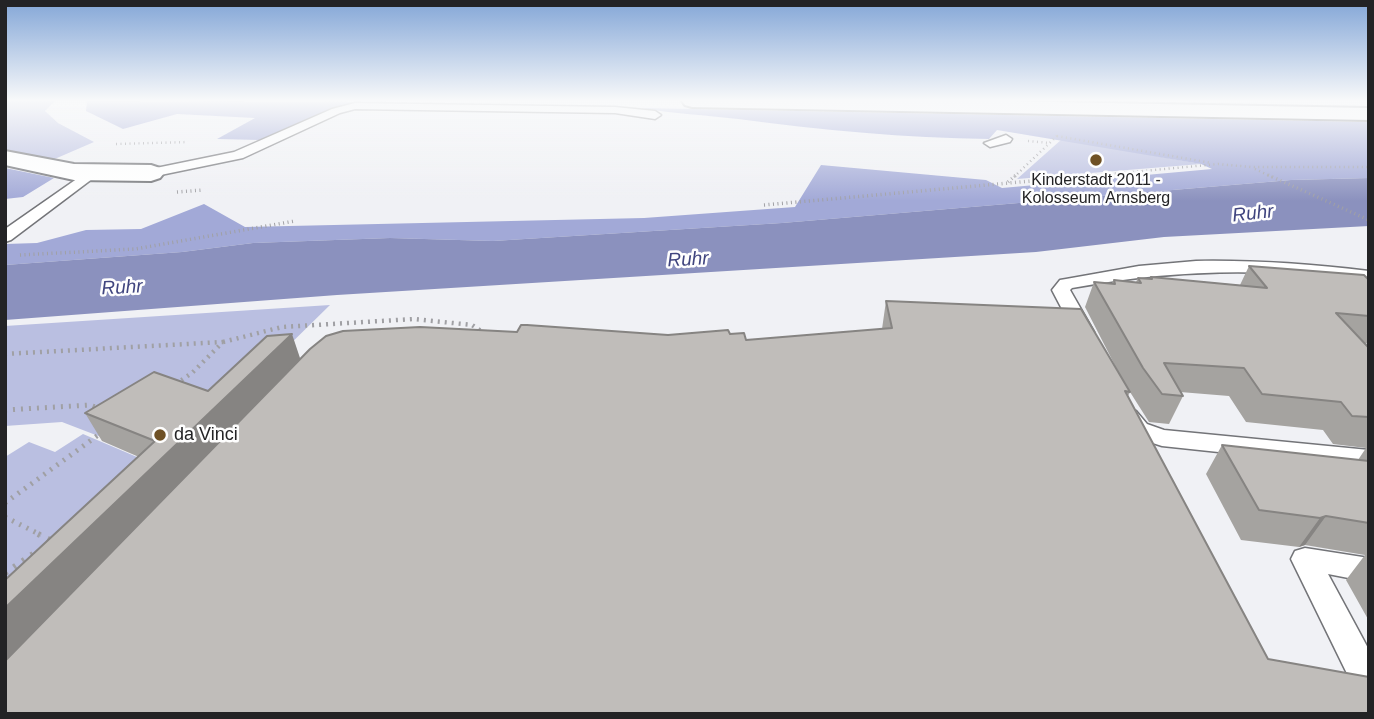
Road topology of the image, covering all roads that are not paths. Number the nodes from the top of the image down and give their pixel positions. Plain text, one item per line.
1 (283, 135) edge
2 (1006, 139) dead end
3 (990, 143) dead end
4 (5, 158) edge
5 (91, 173) junction
6 (151, 173) joint
7 (5, 237) edge
8 (1369, 276) edge
9 (1093, 350) edge
10 (1118, 398) edge
11 (1369, 459) edge
12 (1369, 570) edge
13 (1369, 683) edge

1 - 6 lane
2 - 3 lane
4 - 5 main road
5 - 6 main road
5 - 7 lane
8 - 9 lane
10 - 11 lane
12 - 13 lane

